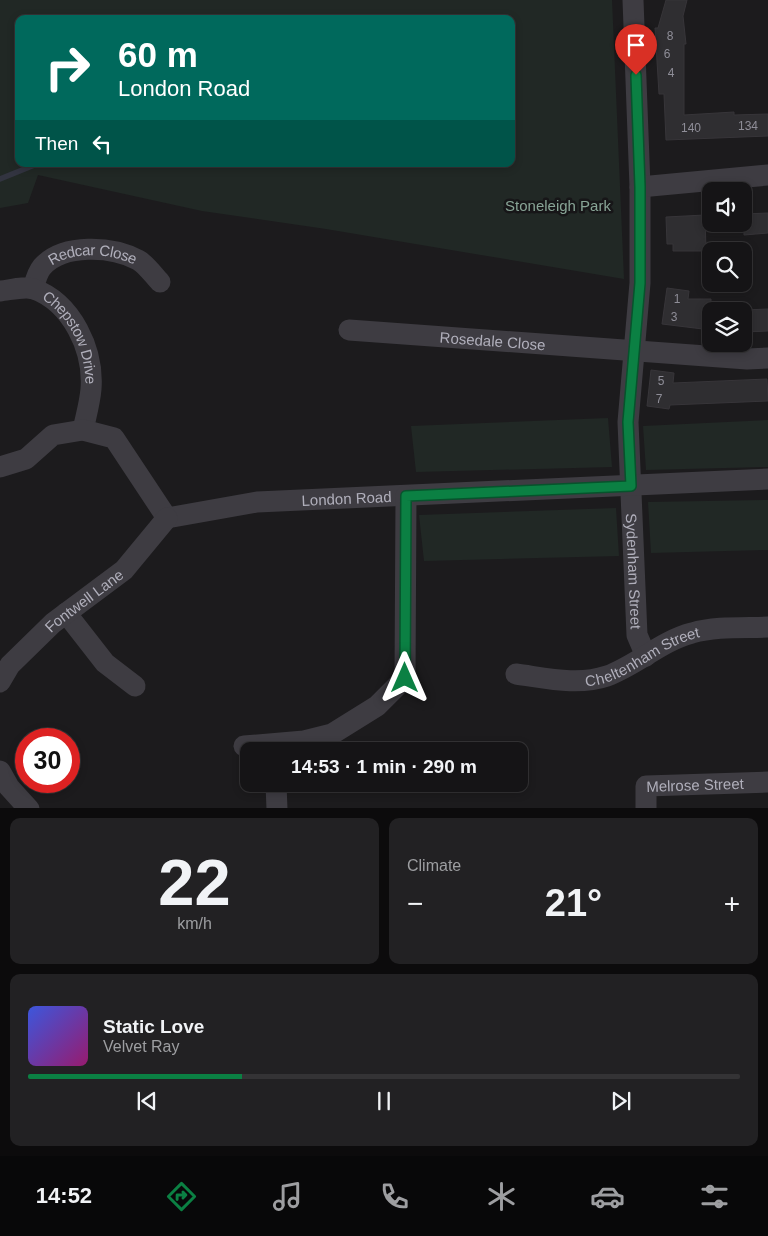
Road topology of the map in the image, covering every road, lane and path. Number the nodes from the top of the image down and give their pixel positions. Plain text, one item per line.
1 (633, 0) edge
2 (768, 175) edge
3 (640, 187) junction
4 (160, 282) dead end
5 (33, 289) junction
6 (0, 291) edge
7 (350, 330) dead end
8 (634, 350) junction
9 (768, 358) edge
10 (83, 430) junction
11 (0, 467) edge
12 (768, 479) edge
13 (631, 486) junction
14 (406, 496) junction
15 (167, 518) junction
16 (66, 613) junction
17 (768, 627) edge
18 (646, 656) junction
19 (516, 674) dead end
20 (0, 680) edge
21 (135, 686) dead end
22 (304, 742) edge
23 (0, 771) edge
24 (768, 782) edge
25 (276, 792) edge
26 (28, 808) edge
27 (277, 808) edge
28 (646, 808) edge

1 - 3 street, Sydenham Street
2 - 3 street
3 - 8 street, Sydenham Street
4 - 5 street, Redcar Close
5 - 6 street, Chepstow Drive
5 - 10 street, Chepstow Drive
7 - 8 street, Rosedale Close
8 - 9 street, Rosedale Close
8 - 13 street, Sydenham Street
10 - 11 street
10 - 15 street
12 - 13 street, London Road
13 - 14 street, London Road
13 - 18 street, Sydenham Street
14 - 15 street, London Road
14 - 22 street
15 - 16 street, Fontwell Lane
16 - 20 street, Fontwell Lane
16 - 21 street
17 - 18 street, Cheltenham Street
18 - 19 street, Cheltenham Street
23 - 26 street
24 - 28 street, Melrose Street
25 - 27 street

